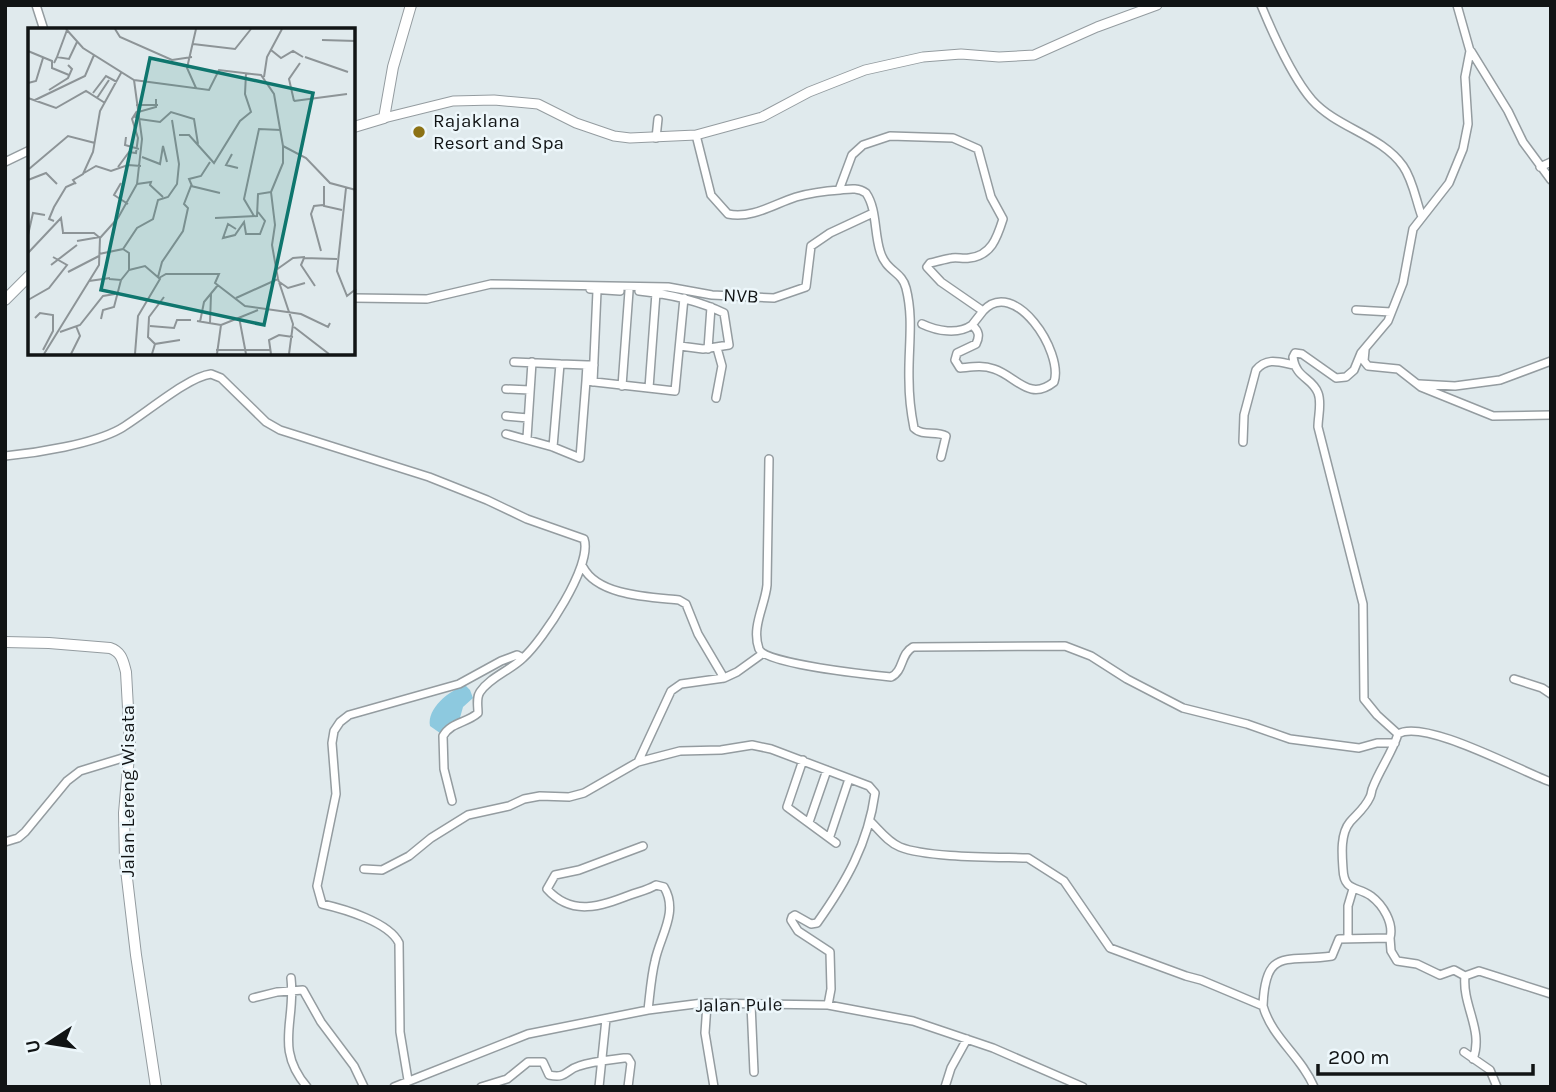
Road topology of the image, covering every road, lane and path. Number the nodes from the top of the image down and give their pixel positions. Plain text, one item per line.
1 (36, 5) edge
2 (411, 5) edge
3 (1157, 5) edge
4 (1261, 5) edge
5 (1457, 5) edge
6 (43, 28) edge
7 (1470, 51) junction
8 (384, 118) junction
9 (658, 119) dead end
10 (355, 127) edge
11 (696, 135) junction
12 (656, 138) junction
13 (28, 151) edge
14 (5, 162) edge
15 (1551, 162) edge
16 (1540, 167) junction
17 (1551, 180) edge
18 (839, 190) junction
19 (873, 213) junction
20 (1422, 217) junction
21 (28, 277) edge
22 (579, 286) junction
23 (597, 291) junction
24 (629, 291) junction
25 (656, 293) junction
26 (355, 298) edge
27 (684, 298) junction
28 (5, 300) edge
29 (711, 307) junction
30 (1356, 310) dead end
31 (983, 311) junction
32 (1391, 312) junction
33 (922, 324) dead end
34 (972, 325) junction
35 (680, 346) junction
36 (1365, 347) junction
37 (717, 348) junction
38 (708, 349) junction
39 (1551, 361) edge
40 (514, 362) dead end
41 (532, 362) junction
42 (559, 363) junction
43 (591, 365) junction
44 (1294, 365) junction
45 (589, 382) junction
46 (1418, 384) junction
47 (622, 386) junction
48 (506, 388) dead end
49 (649, 388) junction
50 (530, 390) junction
51 (716, 398) dead end
52 (1551, 415) edge
53 (506, 416) dead end
54 (528, 418) junction
55 (506, 434) dead end
56 (527, 439) junction
57 (1242, 442) dead end
58 (553, 447) junction
59 (5, 456) edge
60 (941, 457) dead end
61 (769, 459) dead end
62 (583, 567) junction
63 (5, 642) edge
64 (762, 654) junction
65 (523, 658) junction
66 (724, 678) junction
67 (1514, 679) dead end
68 (1551, 694) edge
69 (1398, 734) junction
70 (1395, 743) junction
71 (129, 755) junction
72 (803, 760) junction
73 (638, 762) junction
74 (827, 771) junction
75 (849, 779) junction
76 (1551, 782) edge
77 (452, 801) dead end
78 (809, 822) junction
79 (871, 822) junction
80 (5, 842) edge
81 (643, 846) dead end
82 (364, 869) dead end
83 (1353, 889) junction
84 (1348, 938) junction
85 (1390, 938) junction
86 (1465, 976) junction
87 (291, 978) dead end
88 (292, 990) junction
89 (1551, 994) edge
90 (253, 998) dead end
91 (708, 1004) junction
92 (751, 1004) junction
93 (828, 1005) junction
94 (1263, 1006) junction
95 (648, 1010) junction
96 (606, 1019) junction
97 (967, 1039) junction
98 (1464, 1052) dead end
99 (1473, 1059) junction
100 (602, 1061) junction
101 (754, 1072) dead end
102 (408, 1080) junction
103 (493, 1086) edge
104 (156, 1087) edge
105 (307, 1087) edge
106 (365, 1087) edge
107 (394, 1087) edge
108 (481, 1087) edge
109 (599, 1087) edge
110 (628, 1087) edge
111 (715, 1087) edge
112 (945, 1087) edge
113 (1083, 1087) edge
114 (1314, 1087) edge
115 (1497, 1087) edge

1 - 6 street
2 - 8 main road
3 - 11 street
4 - 20 street
5 - 7 street
7 - 16 street
7 - 20 street
8 - 10 main road
8 - 12 street
9 - 12 street
11 - 12 street
11 - 18 street
13 - 14 street
15 - 16 street
16 - 17 street
18 - 19 street
18 - 31 street
19 - 22 street, NVB
19 - 60 street
20 - 32 street
21 - 28 main road
22 - 23 street
22 - 26 street
23 - 24 street
23 - 43 street
24 - 25 street
24 - 47 street
25 - 27 street
25 - 49 street
27 - 29 street
27 - 35 street
29 - 37 street
29 - 38 street
30 - 32 street
31 - 34 street
31 - 34 street
32 - 36 street
33 - 34 street
35 - 38 street
35 - 49 street
36 - 44 street
36 - 46 street
37 - 38 street
37 - 51 street
39 - 46 street
40 - 41 street
41 - 42 street
41 - 50 street
42 - 43 street
42 - 58 street
43 - 45 street
44 - 57 street
44 - 69 street
45 - 47 street
45 - 58 street
46 - 52 street
47 - 49 street
48 - 50 street
50 - 54 street
53 - 54 street
54 - 56 street
55 - 56 street
56 - 58 street
59 - 62 street
61 - 64 street
62 - 65 street
62 - 66 street
63 - 71 main road, Jalan Lereng Wisata
64 - 66 street
64 - 70 street
65 - 77 street
65 - 102 street
66 - 73 street
67 - 68 street
69 - 70 street
69 - 76 street
70 - 83 street
71 - 80 street
71 - 104 main road, Jalan Lereng Wisata
72 - 73 street
72 - 74 street
72 - 78 street
73 - 82 street
74 - 75 street
74 - 78 street
75 - 78 street
75 - 79 street
79 - 93 street
79 - 94 street
81 - 95 street
83 - 84 street
83 - 85 street
84 - 85 street
84 - 94 street
85 - 86 street
86 - 89 street
86 - 99 street
87 - 88 street
88 - 90 street
88 - 105 street
88 - 106 street
91 - 92 street, Jalan Pule
91 - 95 street, Jalan Pule
91 - 111 street
92 - 93 street, Jalan Pule
92 - 101 street
93 - 97 street, Jalan Pule
94 - 114 street
95 - 96 street, Jalan Pule
96 - 100 street
96 - 102 street, Jalan Pule
97 - 112 street
97 - 113 street, Jalan Pule
98 - 99 street
99 - 115 street
100 - 103 street
100 - 109 street
100 - 110 street
102 - 107 street, Jalan Pule
103 - 108 street

